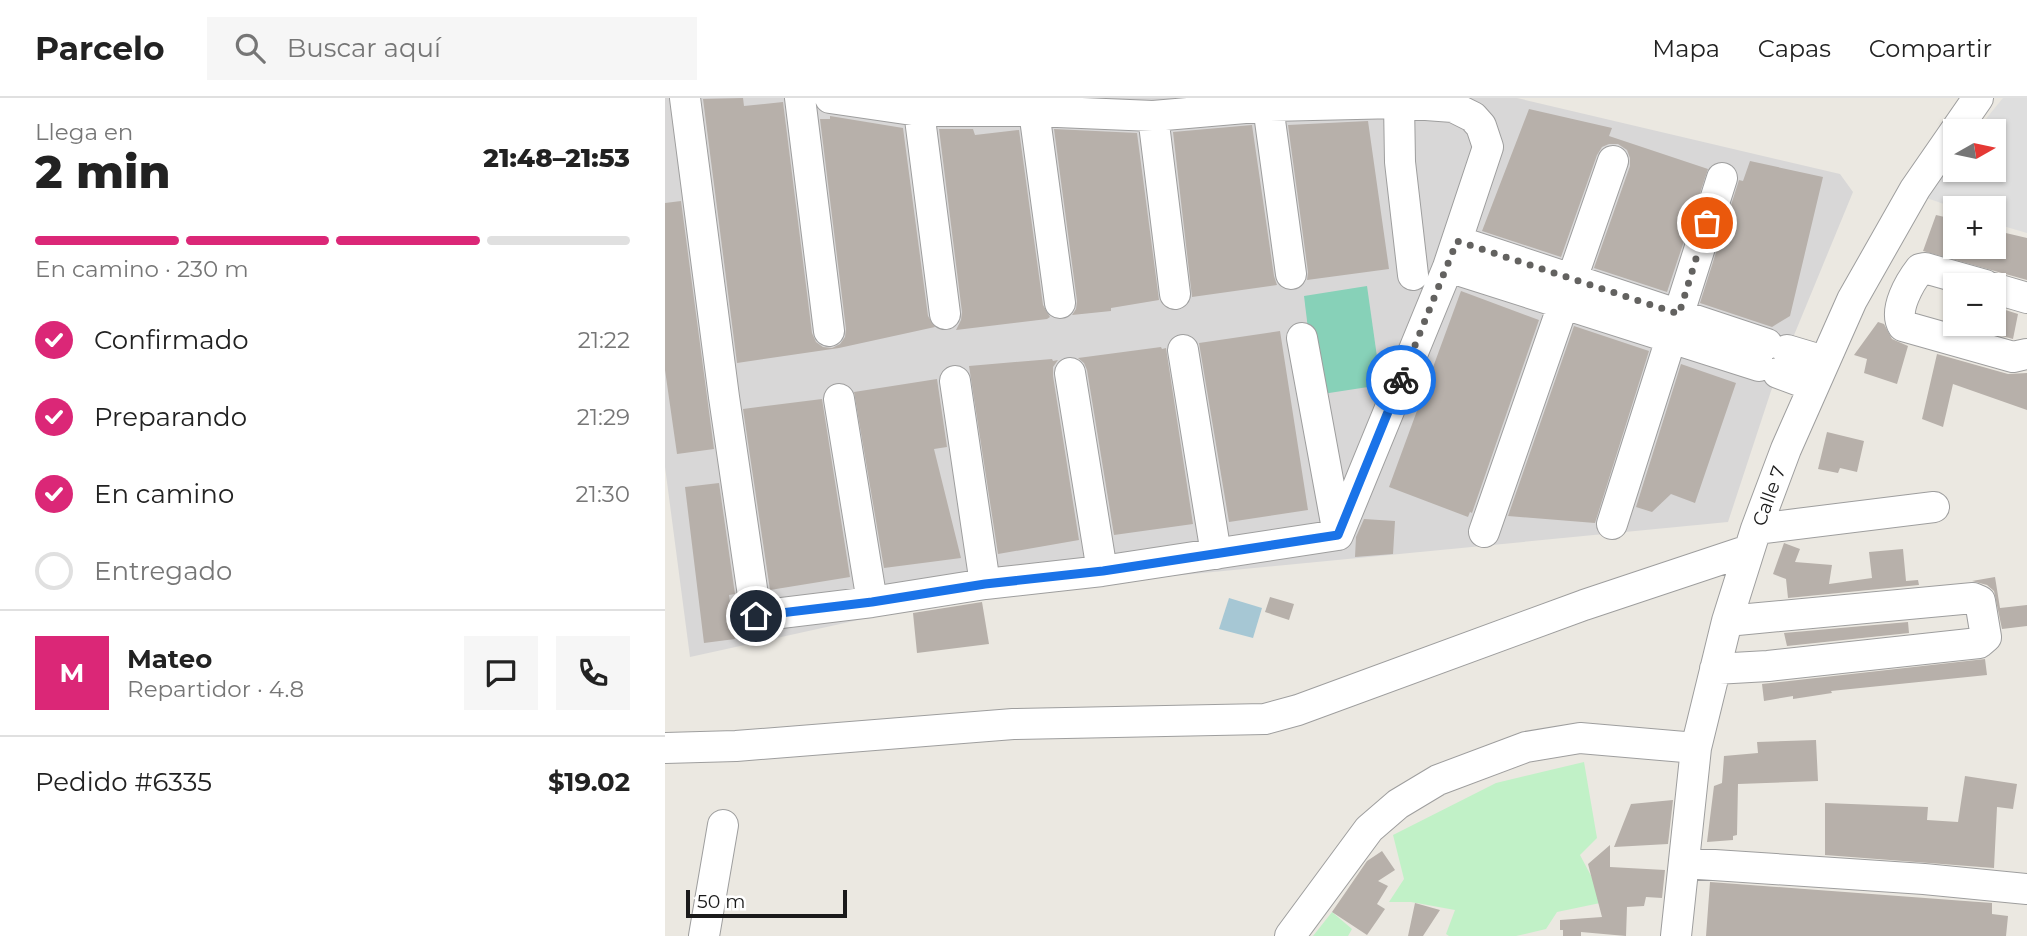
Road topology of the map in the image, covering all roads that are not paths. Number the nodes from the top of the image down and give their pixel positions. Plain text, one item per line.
1 (685, 98) edge
2 (800, 98) edge
3 (830, 98) edge
4 (1978, 98) edge
5 (1399, 103) junction
6 (1268, 106) junction
7 (919, 111) junction
8 (1034, 111) junction
9 (1153, 116) junction
10 (1613, 161) dead end
11 (1722, 178) dead end
12 (1453, 254) junction
13 (1870, 265) junction
14 (1943, 273) edge
15 (1291, 274) dead end
16 (1413, 275) dead end
17 (1907, 289) junction
18 (1568, 292) junction
19 (2006, 292) edge
20 (1175, 293) dead end
21 (2027, 298) edge
22 (1060, 303) dead end
23 (946, 314) dead end
24 (1675, 326) junction
25 (829, 331) dead end
26 (1302, 338) dead end
27 (1182, 350) dead end
28 (2027, 354) edge
29 (1070, 373) dead end
30 (1819, 373) junction
31 (955, 381) dead end
32 (839, 400) dead end
33 (1934, 507) dead end
34 (1612, 524) dead end
35 (1484, 532) dead end
36 (1338, 535) junction
37 (1753, 539) junction
38 (1216, 554) junction
39 (1103, 571) junction
40 (985, 584) junction
41 (872, 602) junction
42 (1727, 621) junction
43 (1715, 669) junction
44 (665, 748) edge
45 (1696, 748) junction
46 (723, 825) dead end
47 (1685, 854) junction
48 (2027, 889) edge
49 (704, 936) edge
50 (1290, 936) edge
51 (1676, 936) edge

1 - 41 street
2 - 25 street
3 - 7 street
4 - 13 street, Calle 7
5 - 6 street
5 - 12 street
5 - 16 street
6 - 9 street
6 - 15 street
7 - 8 street
7 - 23 street
8 - 9 street
8 - 22 street
9 - 20 street
10 - 18 street
11 - 24 street
12 - 18 street
12 - 36 street
13 - 17 street
13 - 30 street, Calle 7
14 - 17 street
17 - 28 street
18 - 24 street
18 - 35 street
19 - 21 street
24 - 30 street
24 - 34 street
26 - 36 street
27 - 38 street
29 - 39 street
30 - 37 street, Calle 7
31 - 40 street
32 - 41 street
33 - 37 street
36 - 38 street
37 - 42 street, Calle 7
37 - 44 street
38 - 39 street
39 - 40 street
40 - 41 street
42 - 43 street, Calle 7
42 - 43 street
43 - 45 street, Calle 7
45 - 47 street, Calle 7
45 - 50 street
46 - 49 street
47 - 48 street
47 - 51 street, Calle 7

